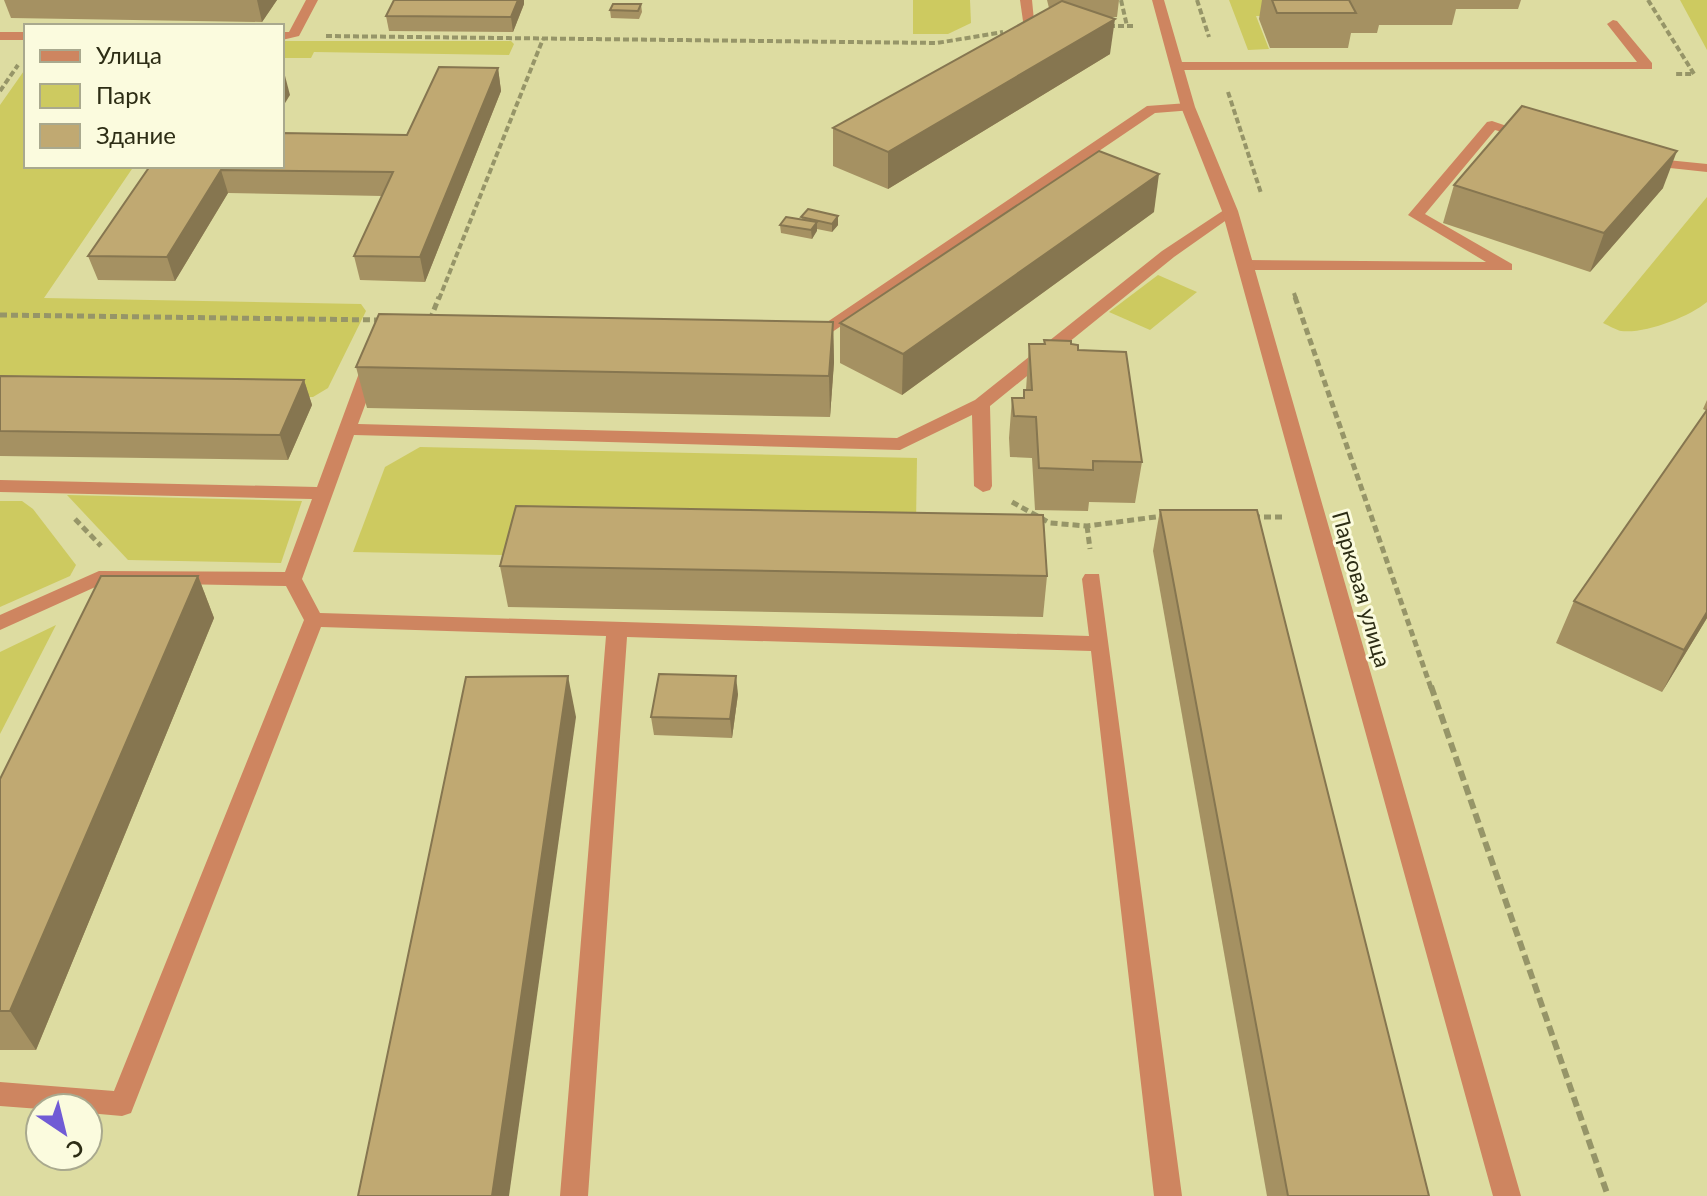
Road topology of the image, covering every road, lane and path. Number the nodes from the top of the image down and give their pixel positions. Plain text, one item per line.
1 (312, 0) edge
2 (1026, 0) edge
3 (1121, 0) edge
4 (1158, 0) edge
5 (1197, 0) edge
6 (1613, 24) dead end
7 (1165, 25) junction
8 (1127, 26) junction
9 (1100, 27) edge
10 (1030, 28) joint
11 (0, 36) edge
12 (24, 36) edge
13 (288, 36) edge
14 (543, 39) junction
15 (24, 57) edge
16 (1177, 66) junction
17 (1219, 66) junction
18 (0, 91) edge
19 (1188, 107) junction
20 (1544, 140) edge
21 (1632, 159) edge
22 (1707, 168) edge
23 (1265, 207) dead end
24 (1230, 211) junction
25 (1245, 265) junction
26 (1284, 265) junction
27 (0, 315) edge
28 (382, 320) edge
29 (445, 321) edge
30 (797, 337) edge
31 (378, 347) edge
32 (981, 404) junction
33 (349, 429) junction
34 (0, 486) edge
35 (983, 486) joint
36 (45, 487) junction
37 (324, 493) junction
38 (1164, 516) edge
39 (1250, 517) edge
40 (1316, 517) junction
41 (124, 576) junction
42 (292, 579) junction
43 (1092, 579) dead end
44 (105, 603) edge
45 (314, 620) junction
46 (0, 623) edge
47 (617, 630) junction
48 (1100, 644) junction
49 (0, 1094) edge
50 (574, 1196) edge
51 (1168, 1196) edge
52 (1507, 1196) edge
53 (1608, 1196) edge

1 - 13 street
2 - 10 street
3 - 8 path
4 - 7 street, Парковая улица
5 - 17 path
6 - 17 street
7 - 8 path
7 - 16 street, Парковая улица
8 - 9 path
10 - 14 path
11 - 12 street
13 - 14 path
14 - 29 path
15 - 18 path
16 - 17 street
16 - 19 street, Парковая улица
17 - 23 path
19 - 24 street, Парковая улица
19 - 30 street
20 - 26 street
21 - 22 street
24 - 25 street, Парковая улица
24 - 32 street
25 - 26 street
25 - 40 street, Парковая улица
26 - 53 path
27 - 28 path
31 - 33 street
32 - 33 street
32 - 35 street
33 - 37 street
34 - 36 street
35 - 38 path
36 - 37 street
36 - 41 path
37 - 42 street
39 - 40 path
40 - 52 street, Парковая улица
41 - 42 street
41 - 44 street
41 - 46 street
42 - 45 street
43 - 48 street
45 - 47 street
45 - 49 street
47 - 48 street
47 - 50 street
48 - 51 street

